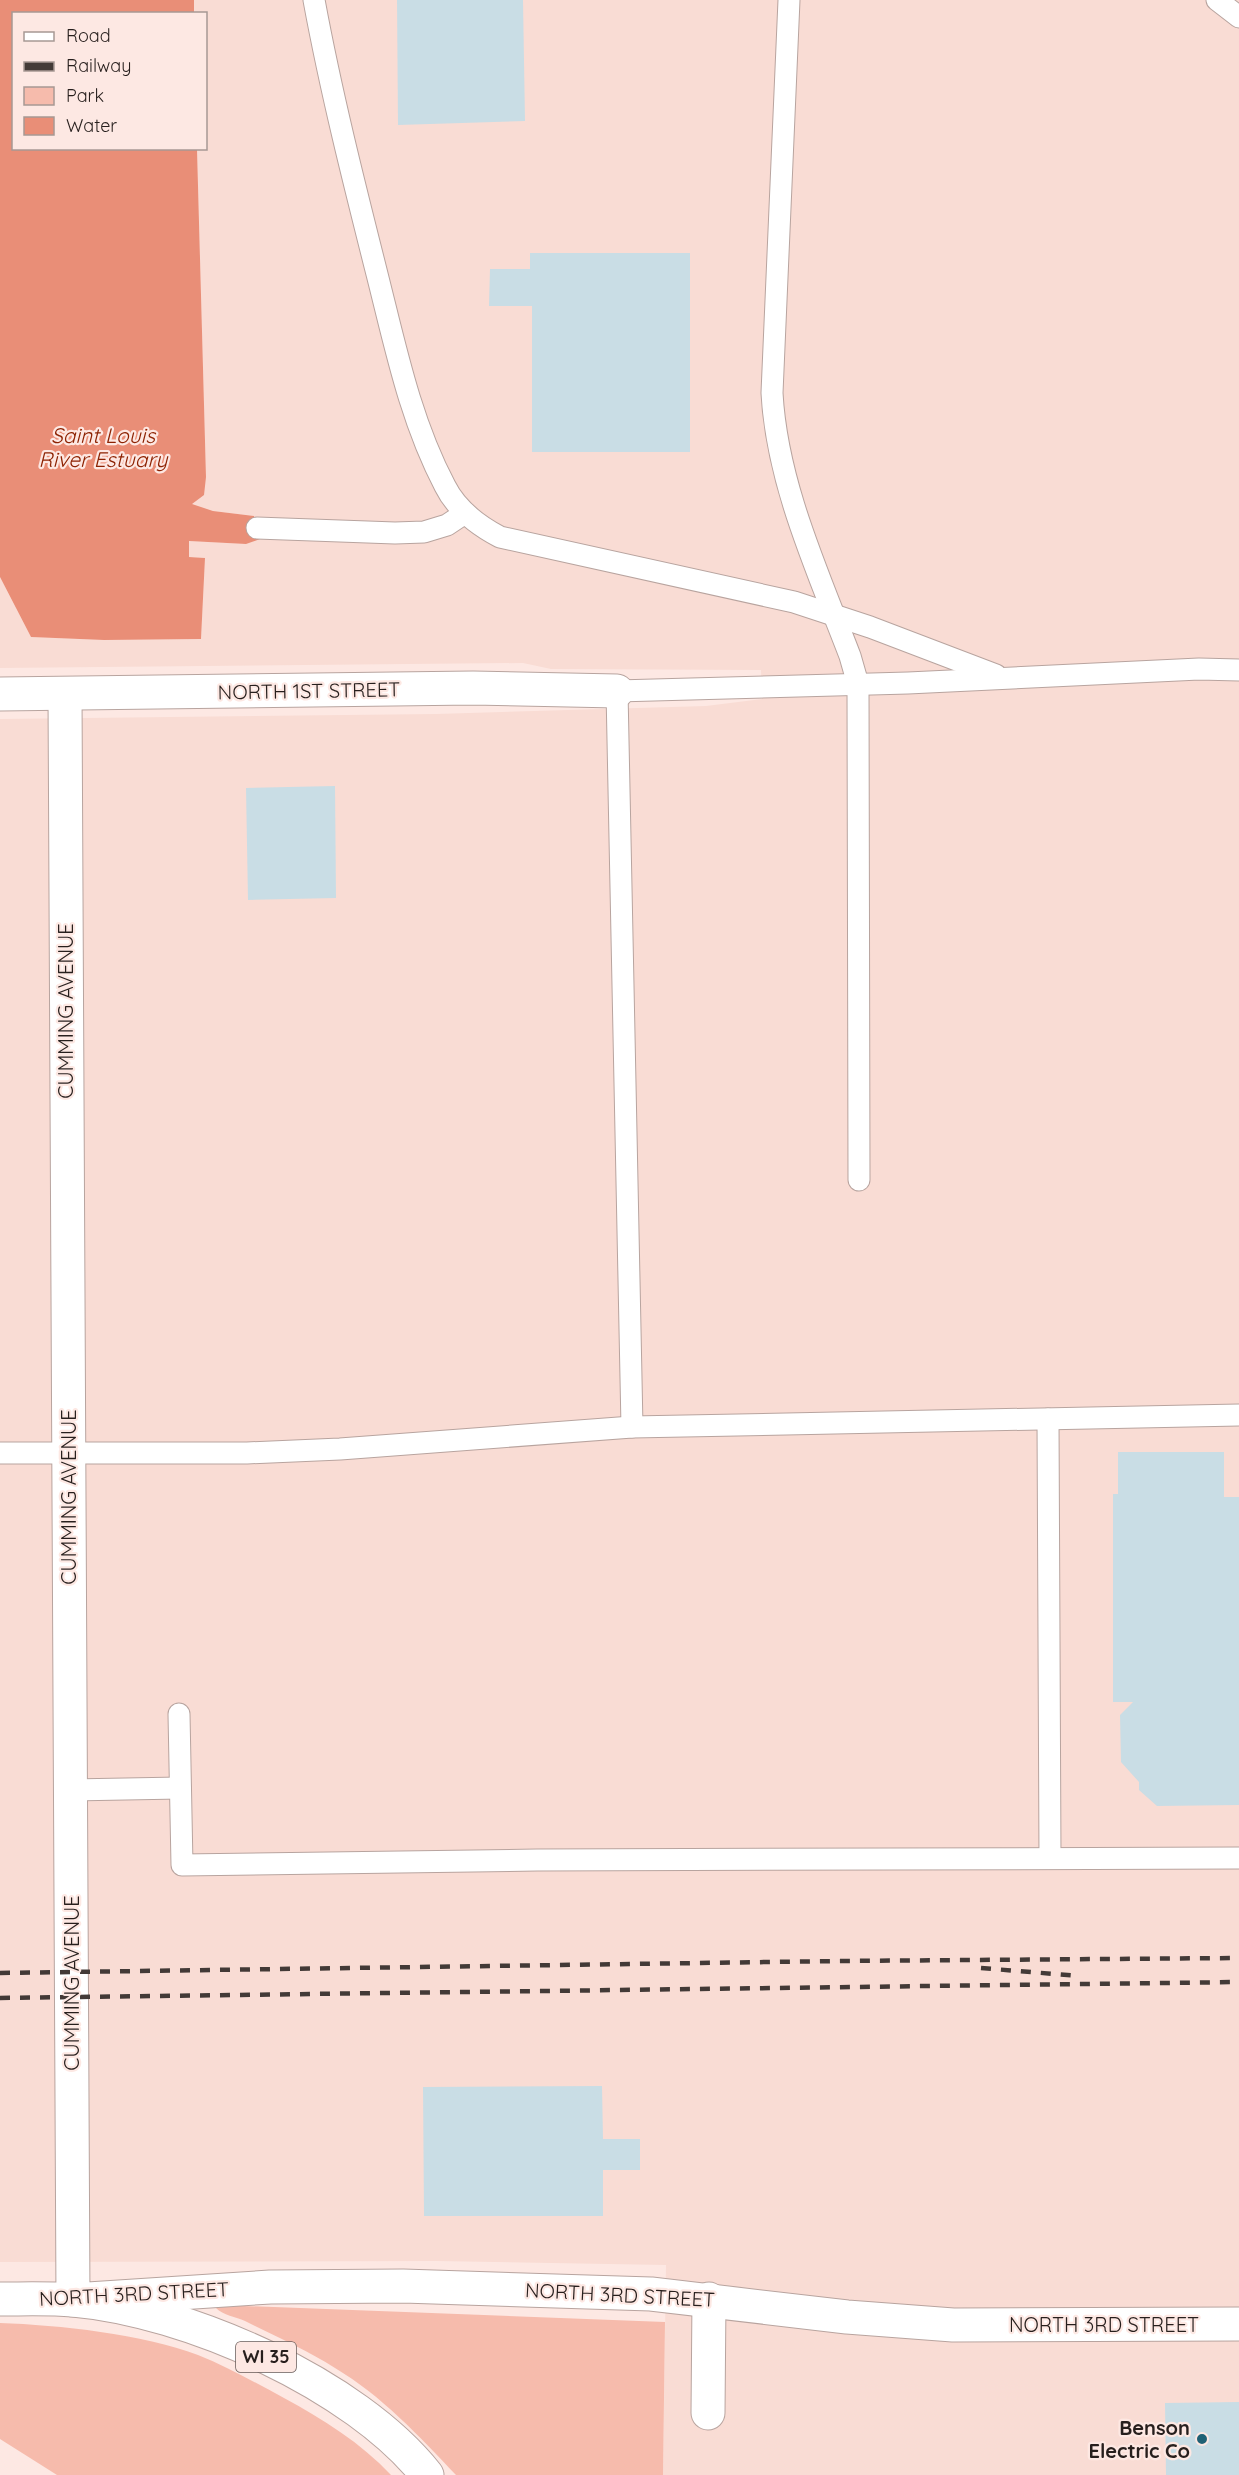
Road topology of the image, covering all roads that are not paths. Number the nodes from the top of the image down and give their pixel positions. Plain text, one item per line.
1 (314, 0) edge
2 (789, 0) edge
3 (1217, 0) edge
4 (1239, 17) edge
5 (465, 513) junction
6 (258, 528) dead end
7 (834, 615) junction
8 (1239, 670) edge
9 (1005, 679) junction
10 (858, 684) junction
11 (617, 691) junction
12 (0, 694) edge
13 (65, 694) junction
14 (859, 1180) dead end
15 (1239, 1415) edge
16 (1048, 1419) junction
17 (632, 1427) junction
18 (0, 1454) edge
19 (69, 1454) junction
20 (179, 1714) dead end
21 (180, 1788) junction
22 (70, 1790) junction
23 (1239, 1857) edge
24 (1050, 1858) junction
25 (0, 2299) edge
26 (709, 2299) junction
27 (73, 2300) junction
28 (1239, 2324) edge
29 (708, 2413) dead end
30 (427, 2475) edge

1 - 5 lane
2 - 7 lane
3 - 4 lane
5 - 6 lane
5 - 7 lane
7 - 9 lane
7 - 10 lane
8 - 9 lane
9 - 10 lane
10 - 11 lane
10 - 14 lane
11 - 13 street, NORTH 1ST STREET
11 - 17 lane
12 - 13 street, NORTH 1ST STREET
13 - 19 street, CUMMING AVENUE
15 - 16 lane
16 - 17 lane
16 - 24 lane
17 - 19 lane
18 - 19 lane
19 - 22 street, CUMMING AVENUE
20 - 21 lane
21 - 22 lane
21 - 24 lane
22 - 27 street, CUMMING AVENUE
23 - 24 lane
25 - 27 street, NORTH 3RD STREET / WI 35
26 - 27 street, NORTH 3RD STREET
26 - 28 street, NORTH 3RD STREET
26 - 29 street
27 - 30 street, WI 35

